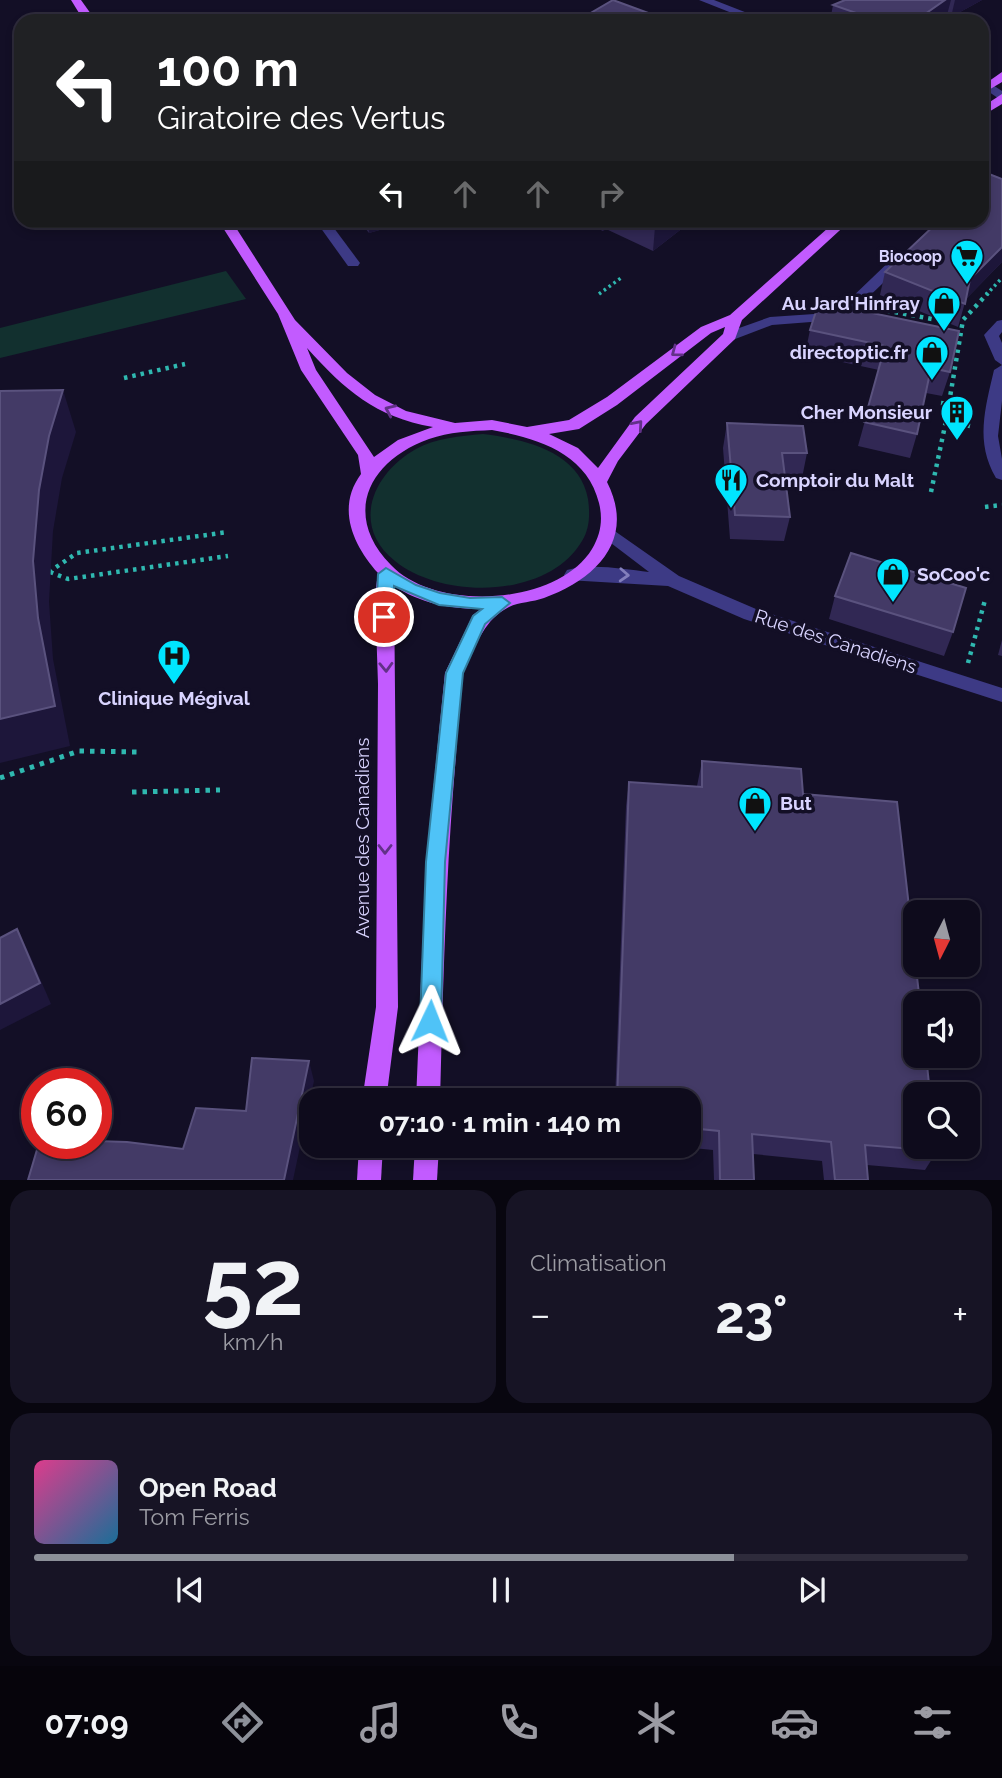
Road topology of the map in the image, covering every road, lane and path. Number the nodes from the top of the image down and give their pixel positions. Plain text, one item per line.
1 (704, 0) edge
2 (743, 0) edge
3 (728, 8) junction
4 (744, 14) edge
5 (229, 228) edge
6 (327, 228) edge
7 (825, 228) edge
8 (835, 228) edge
9 (914, 246) edge
10 (812, 247) junction
11 (353, 263) dead end
12 (621, 278) dead end
13 (1002, 278) edge
14 (599, 294) dead end
15 (971, 294) edge
16 (983, 299) junction
17 (853, 304) junction
18 (285, 314) junction
19 (735, 318) junction
20 (962, 325) junction
21 (996, 330) edge
22 (730, 336) junction
23 (1002, 360) edge
24 (186, 364) dead end
25 (1002, 370) edge
26 (124, 378) dead end
27 (945, 385) edge
28 (951, 386) junction
29 (941, 403) dead end
30 (948, 404) junction
31 (946, 421) junction
32 (456, 427) junction
33 (989, 430) edge
34 (531, 431) junction
35 (1002, 474) edge
36 (369, 475) junction
37 (600, 480) junction
38 (931, 492) dead end
39 (1002, 505) edge
40 (985, 507) dead end
41 (228, 532) dead end
42 (609, 533) junction
43 (228, 556) dead end
44 (386, 574) junction
45 (573, 575) junction
46 (673, 581) junction
47 (985, 600) dead end
48 (502, 603) junction
49 (963, 682) junction
50 (1002, 695) edge
51 (138, 752) dead end
52 (0, 778) edge
53 (220, 790) dead end
54 (132, 792) dead end
55 (376, 1088) edge
56 (428, 1088) edge
57 (370, 1158) edge
58 (426, 1158) edge
59 (369, 1180) edge
60 (425, 1180) edge

1 - 3 street
2 - 3 street
3 - 4 street
5 - 18 main road
6 - 11 street
7 - 10 main road
8 - 10 main road
9 - 17 street
10 - 19 main road
12 - 14 path
13 - 16 path
15 - 16 path
16 - 20 path
17 - 20 path
17 - 22 street
32 -> 18 main road
18 - 36 main road
19 - 22 main road
19 -> 34 main road
20 - 21 path
20 - 28 path
21 - 23 street
37 -> 22 main road
24 - 26 path
25 - 33 street
27 - 28 path
28 - 30 path
29 - 30 path
30 - 31 path
31 - 33 path
31 - 38 path
32 - 34 main road
32 - 36 main road
33 - 35 street
34 - 37 main road
36 - 44 main road
37 - 42 main road
39 - 40 path
41 - 43 path
42 - 45 main road
42 - 46 street, Rue des Canadiens
44 - 48 main road
44 -> 55 main road, Avenue des Canadiens
45 -> 46 street, Rue des Canadiens
45 - 48 main road
46 - 49 street, Rue des Canadiens
47 - 49 path
48 - 56 main road
49 - 50 street, Rue des Canadiens
51 - 52 path
53 - 54 path
57 - 59 main road
58 - 60 main road

